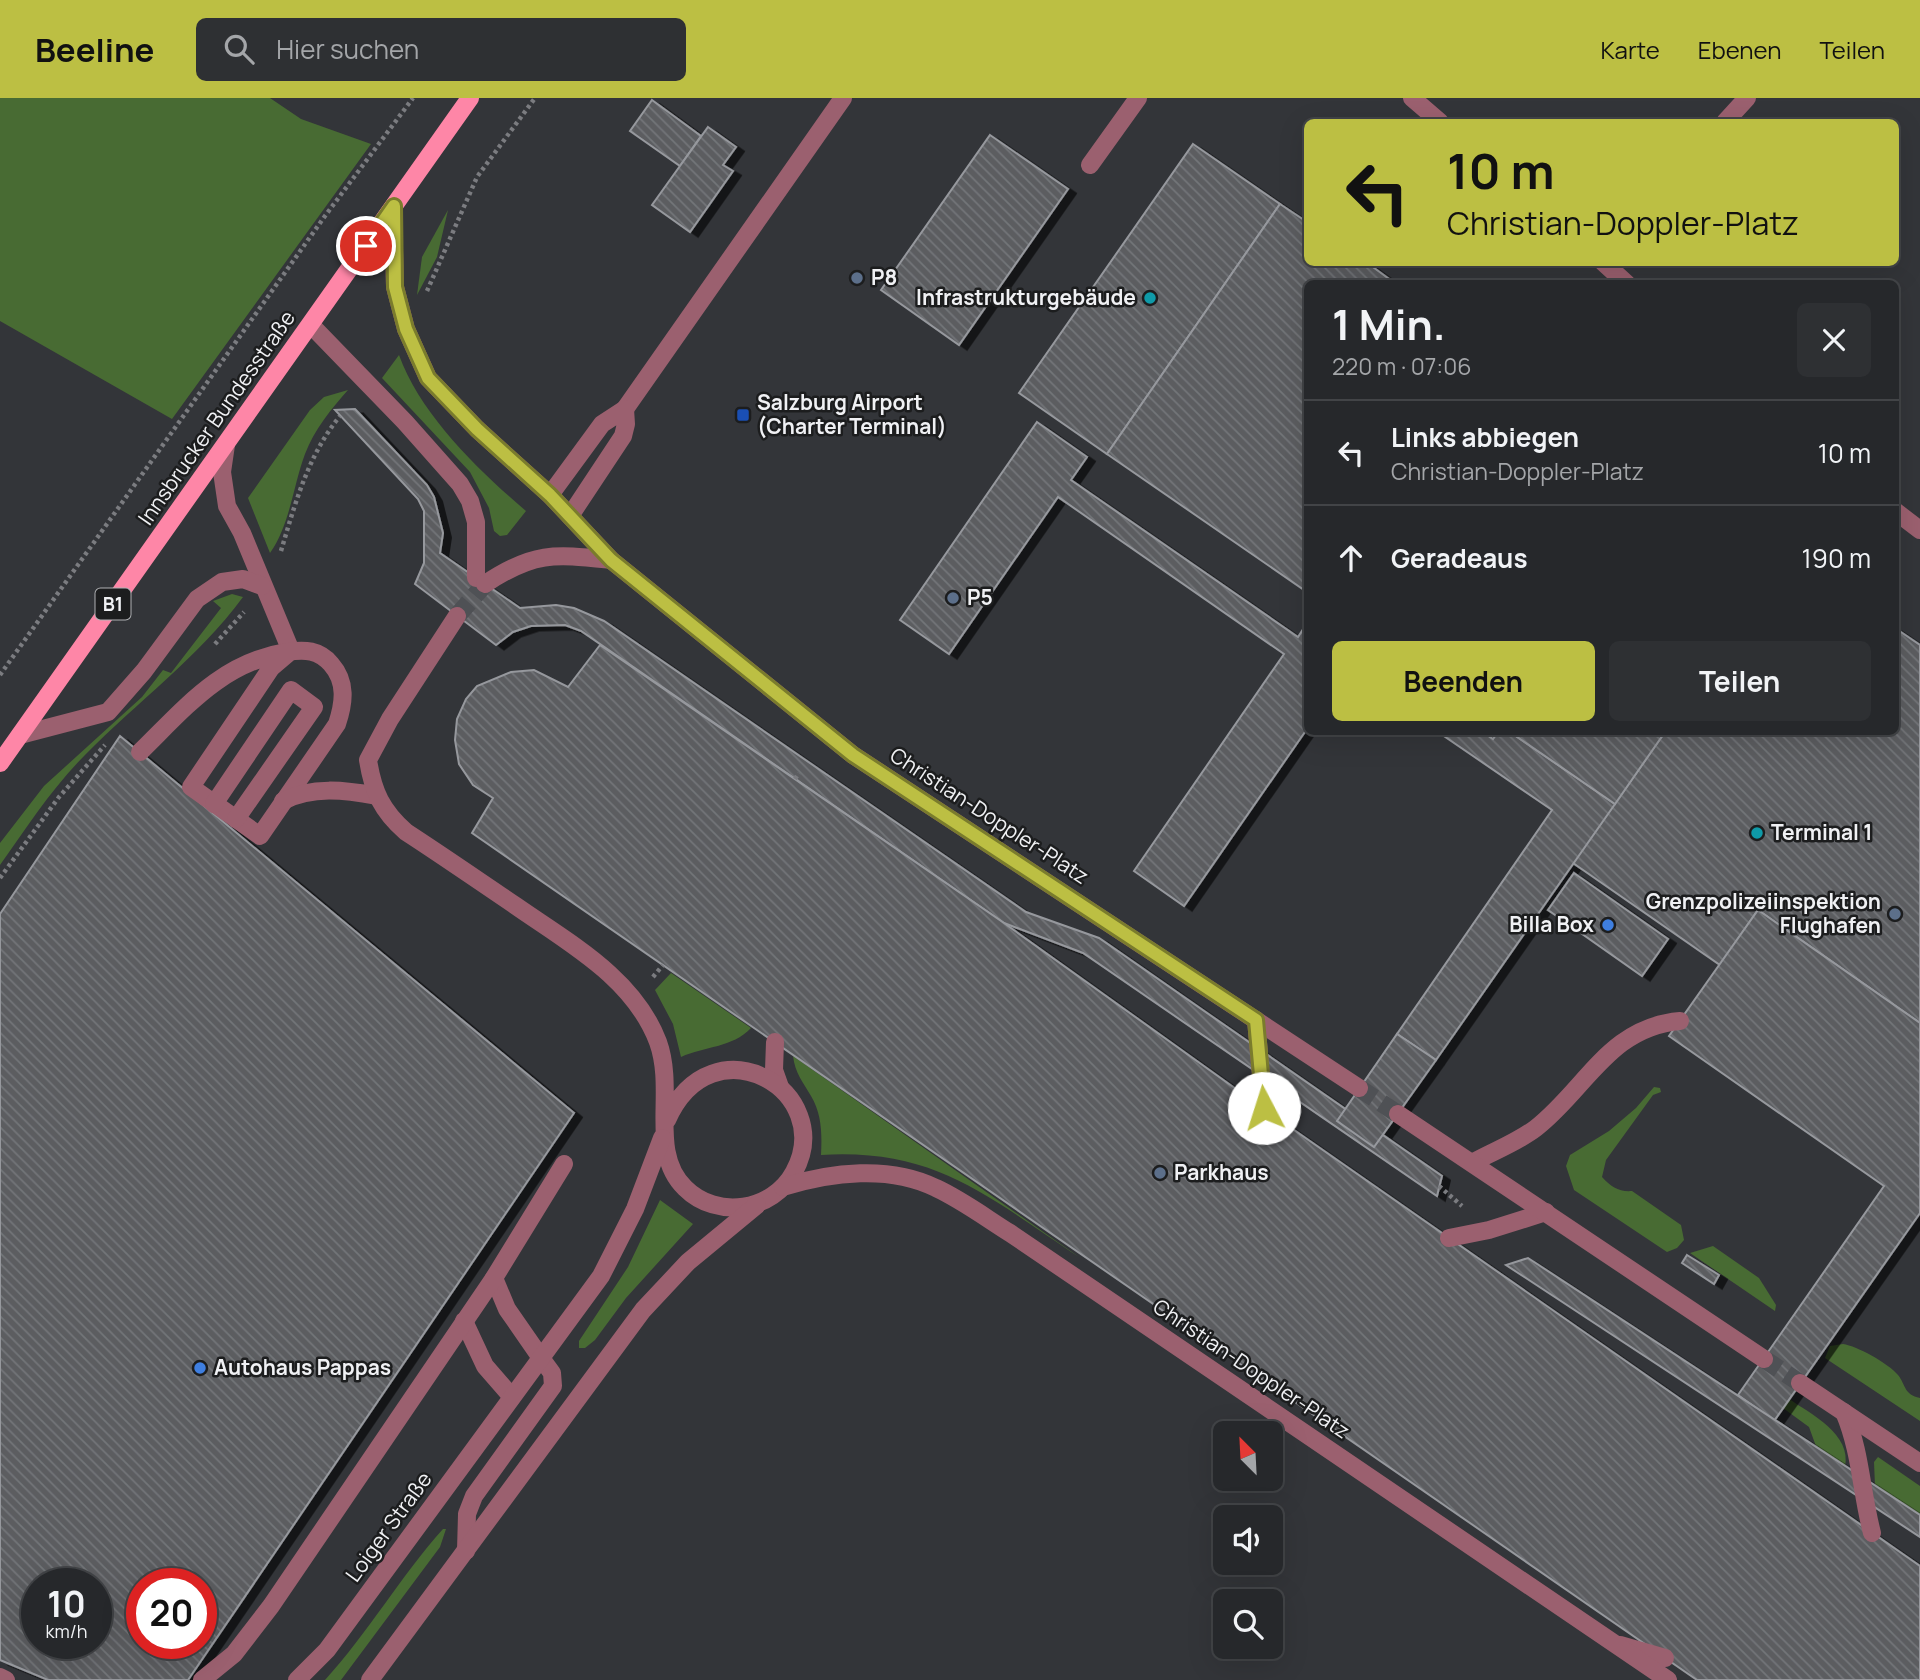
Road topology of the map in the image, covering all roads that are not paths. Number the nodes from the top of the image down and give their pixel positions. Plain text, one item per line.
1 (470, 98) edge
2 (843, 98) edge
3 (1138, 98) edge
4 (1412, 98) edge
5 (1747, 98) edge
6 (1436, 119) edge
7 (1727, 119) edge
8 (1090, 165) dead end
9 (394, 206) junction
10 (394, 250) joint
11 (1607, 266) edge
12 (1623, 280) edge
13 (311, 325) junction
14 (625, 409) junction
15 (226, 445) junction
16 (550, 495) junction
17 (1899, 514) edge
18 (570, 516) junction
19 (1920, 530) edge
20 (611, 560) junction
21 (262, 586) junction
22 (457, 616) tunnel mouth
23 (291, 651) junction
24 (20, 734) junction
25 (140, 752) dead end
26 (0, 763) edge
27 (377, 796) junction
28 (283, 800) junction
29 (214, 804) junction
30 (236, 819) junction
31 (1256, 1020) junction
32 (1680, 1021) dead end
33 (775, 1042) dead end
34 (780, 1087) junction
35 (1359, 1088) tunnel mouth
36 (1264, 1108) dead end
37 (1398, 1114) tunnel mouth
38 (666, 1126) junction
39 (1474, 1162) junction
40 (564, 1164) dead end
41 (783, 1187) junction
42 (760, 1203) junction
43 (1546, 1212) junction
44 (1449, 1238) dead end
45 (494, 1278) junction
46 (464, 1321) junction
47 (541, 1358) junction
48 (1764, 1359) tunnel mouth
49 (1800, 1383) tunnel mouth
50 (512, 1397) junction
51 (533, 1412) junction
52 (1844, 1412) junction
53 (568, 1413) junction
54 (1920, 1463) edge
55 (1872, 1533) dead end
56 (466, 1551) junction
57 (1613, 1643) junction
58 (1665, 1658) dead end
59 (0, 1678) edge
60 (6, 1680) edge
61 (202, 1680) edge
62 (297, 1680) edge
63 (370, 1680) edge
64 (1668, 1680) edge

1 - 9 main road, Innsbrucker Bundesstraße / B1
2 - 14 street
3 - 8 street
4 - 6 street
5 - 7 street
9 - 10 main road
9 - 13 main road, Innsbrucker Bundesstraße / B1
10 - 16 street, Christian-Doppler-Platz
11 - 12 street
13 - 15 main road, Innsbrucker Bundesstraße / B1
13 - 20 street
14 - 16 street
14 - 18 street
15 - 21 street
15 - 24 main road, Innsbrucker Bundesstraße / B1
16 - 18 street, Christian-Doppler-Platz
17 - 19 street
18 - 20 street, Christian-Doppler-Platz
20 - 31 street, Christian-Doppler-Platz
21 - 23 street
21 - 24 street
22 - 27 street, Christian-Doppler-Platz
23 - 25 street
23 - 28 street
23 - 29 street
24 - 26 main road, Innsbrucker Bundesstraße / B1
27 - 28 street
27 - 38 street, Christian-Doppler-Platz
28 - 30 street
29 - 30 street
29 - 30 street
31 - 35 street, Christian-Doppler-Platz
31 - 36 street
32 - 39 street
33 - 34 street
34 - 38 street
34 - 41 street, Christian-Doppler-Platz
37 - 39 street
38 - 42 street, Christian-Doppler-Platz
38 - 47 street, Loiger Straße
39 - 43 street
40 - 45 street
41 - 42 street, Christian-Doppler-Platz
41 - 57 street, Christian-Doppler-Platz
42 - 53 street
43 - 44 street
43 - 48 street
45 - 46 street
45 - 47 street
46 - 50 street
46 - 61 street
47 - 50 street, Loiger Straße
47 - 51 street
49 - 52 street
50 - 51 street
50 - 62 street, Loiger Straße
51 - 53 street
51 - 56 street
52 - 54 street
52 - 55 street
53 - 56 street
56 - 63 street
57 - 58 street
57 - 64 street, Christian-Doppler-Platz
59 - 60 street

